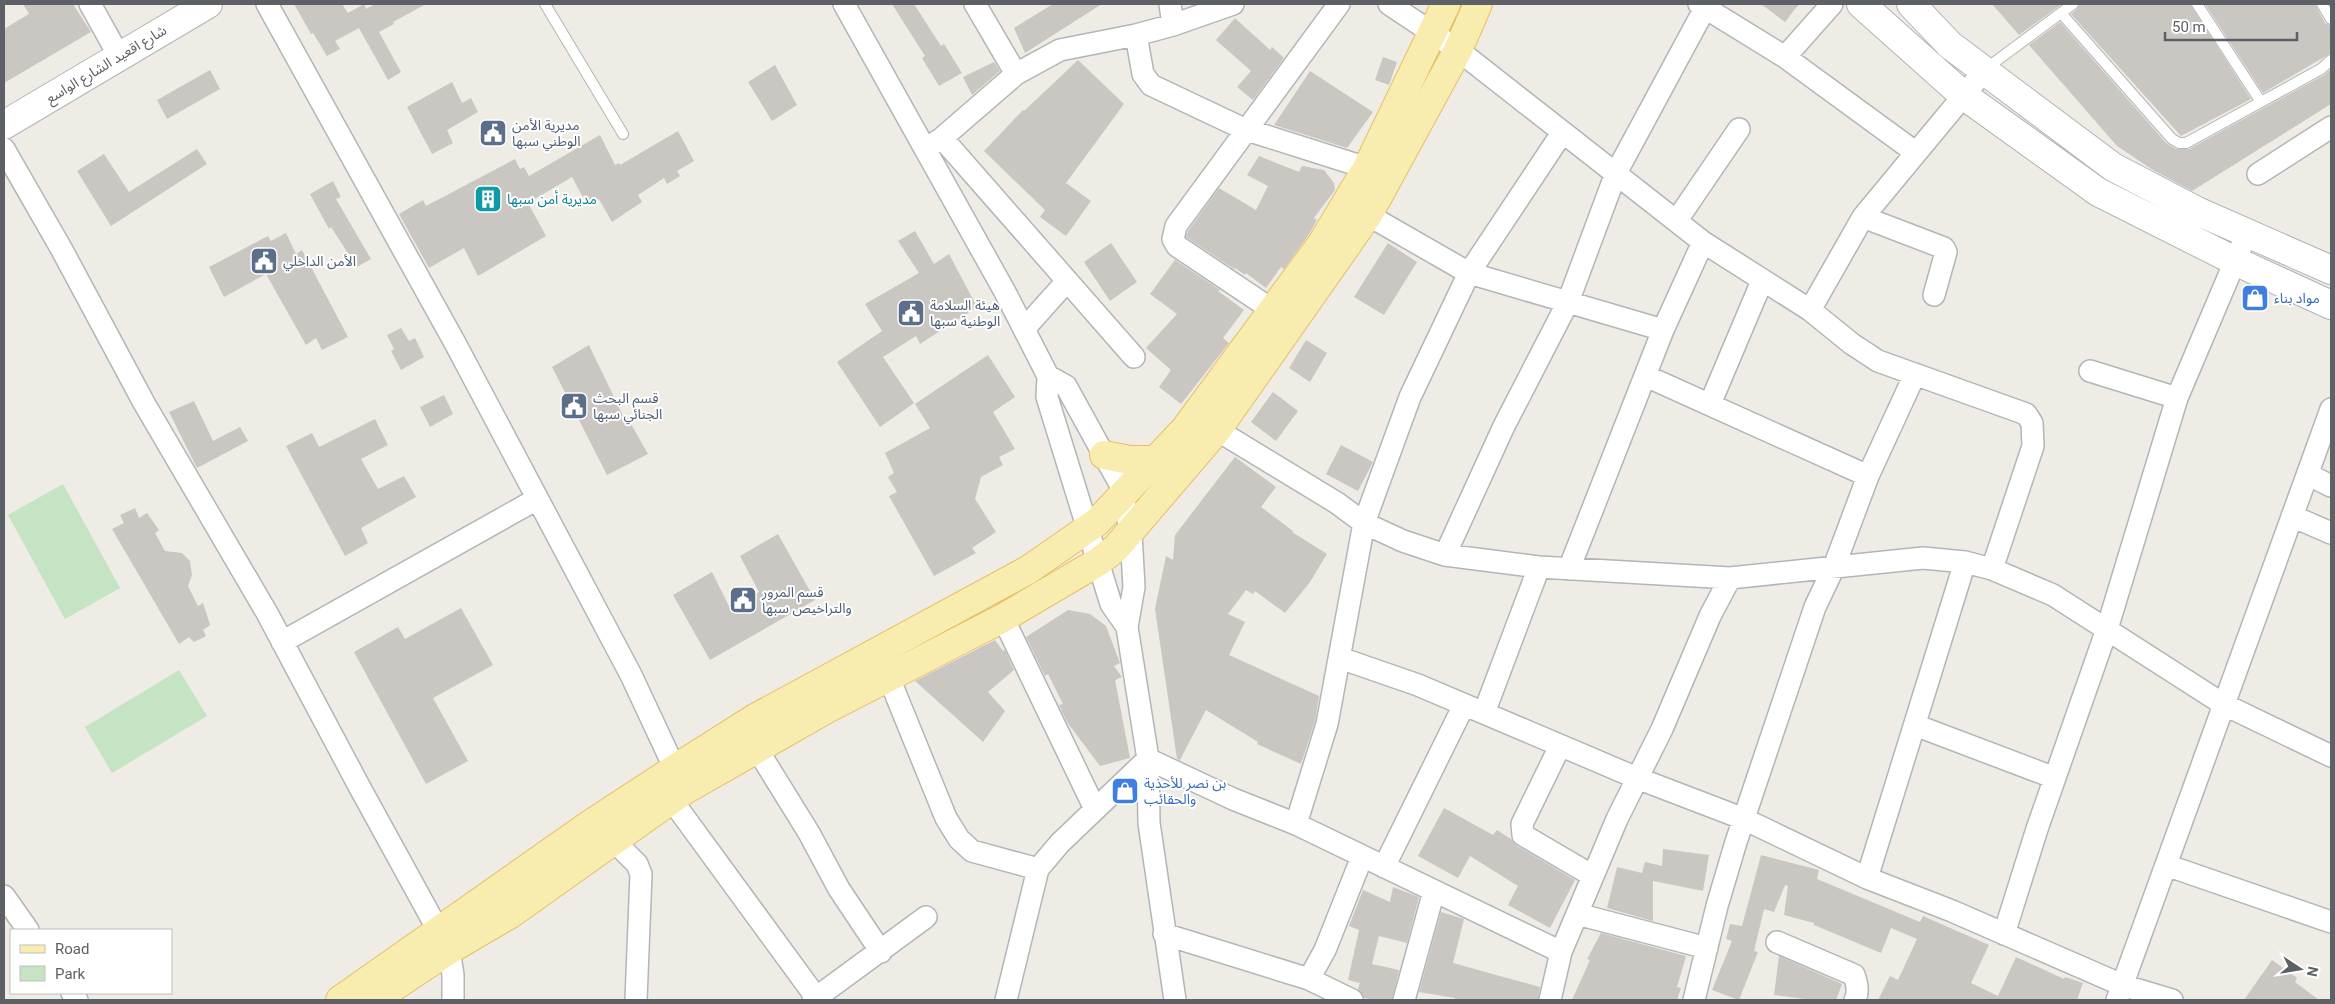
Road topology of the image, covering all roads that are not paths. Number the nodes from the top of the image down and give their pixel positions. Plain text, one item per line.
1 (90, 4) edge
2 (208, 4) edge
3 (266, 4) edge
4 (545, 4) edge
5 (844, 4) edge
6 (975, 4) edge
7 (1170, 4) edge
8 (1234, 4) edge
9 (1339, 4) edge
10 (1389, 4) edge
11 (1446, 4) edge
12 (1478, 4) edge
13 (1832, 4) edge
14 (1862, 4) edge
15 (1911, 4) edge
16 (2073, 4) edge
17 (2197, 4) edge
18 (2322, 4) edge
19 (1702, 6) edge
20 (2061, 13) junction
21 (2331, 19) edge
22 (1173, 25) junction
23 (1432, 32) junction
24 (1136, 35) junction
25 (1458, 50) junction
26 (119, 56) junction
27 (1785, 57) junction
28 (2331, 60) edge
29 (1984, 71) junction
30 (1016, 74) junction
31 (1963, 95) junction
32 (2261, 102) junction
33 (4, 125) edge
34 (2331, 127) edge
35 (1739, 129) dead end
36 (1244, 130) junction
37 (1562, 133) junction
38 (623, 134) dead end
39 (934, 144) junction
40 (4, 149) edge
41 (1915, 152) junction
42 (1367, 168) junction
43 (1616, 174) junction
44 (2258, 174) dead end
45 (1368, 215) junction
46 (1863, 218) junction
47 (1677, 220) junction
48 (2247, 233) junction
49 (1703, 242) junction
50 (2235, 261) junction
51 (2331, 270) edge
52 (1469, 273) junction
53 (1067, 280) junction
54 (1762, 281) junction
55 (1934, 295) dead end
56 (1568, 302) junction
57 (2331, 305) edge
58 (1271, 309) junction
59 (1810, 310) junction
60 (1024, 329) junction
61 (1663, 330) junction
62 (1134, 357) dead end
63 (2090, 371) dead end
64 (1915, 374) junction
65 (1048, 376) junction
66 (1646, 376) junction
67 (2177, 398) junction
68 (1710, 404) junction
69 (2331, 409) edge
70 (1217, 430) junction
71 (1104, 455) junction
72 (1158, 460) junction
73 (2309, 475) junction
74 (1868, 476) junction
75 (2331, 486) edge
76 (1123, 496) junction
77 (537, 500) junction
78 (2292, 516) junction
79 (1364, 523) junction
80 (1090, 529) junction
81 (1131, 533) junction
82 (2331, 533) edge
83 (1445, 555) junction
84 (1098, 562) junction
85 (1965, 562) junction
86 (1539, 566) junction
87 (1834, 567) junction
88 (1569, 569) junction
89 (1992, 569) junction
90 (1730, 578) junction
91 (1003, 618) junction
92 (1127, 627) junction
93 (2107, 629) junction
94 (282, 642) junction
95 (1340, 658) junction
96 (889, 678) junction
97 (2223, 704) junction
98 (1464, 705) junction
99 (1484, 714) junction
100 (1915, 725) junction
101 (1560, 746) junction
102 (757, 749) junction
103 (2331, 756) edge
104 (1148, 759) junction
105 (1637, 778) junction
106 (2055, 778) junction
107 (677, 786) junction
108 (1095, 809) junction
109 (1744, 820) junction
110 (1296, 824) junction
111 (613, 840) junction
112 (1362, 857) junction
113 (2166, 865) junction
114 (1384, 867) junction
115 (1038, 869) junction
116 (1593, 876) junction
117 (1867, 878) junction
118 (1434, 891) junction
119 (4, 896) edge
120 (1578, 914) junction
121 (926, 917) dead end
122 (2331, 922) edge
123 (27, 929) edge
124 (1164, 934) junction
125 (2004, 934) junction
126 (444, 940) junction
127 (1777, 942) dead end
128 (1707, 948) junction
129 (881, 952) junction
130 (1561, 952) junction
131 (1309, 979) junction
132 (2120, 993) edge
133 (816, 999) edge
134 (1172, 999) edge
135 (340, 1000) edge
136 (374, 1000) edge
137 (453, 1000) edge
138 (636, 1000) edge
139 (1006, 1000) edge
140 (1352, 1000) edge
141 (1404, 1000) edge
142 (1550, 1000) edge
143 (1694, 1000) edge
144 (1855, 1000) edge
145 (2172, 1000) edge

1 - 26 street
2 - 26 main road, شارع اقعيد الشارع الواسع
3 - 77 street
4 - 38 lane
5 - 39 street
6 - 30 street
7 - 22 street
8 - 22 street
9 - 36 street
10 - 23 street
11 - 23 main road
12 - 25 main road
13 - 27 street
14 - 31 main road
15 - 29 main road
16 - 20 lane
17 - 32 lane
18 - 21 lane
19 - 27 street
19 - 43 street
20 - 29 lane
20 - 32 lane
22 - 24 street
23 - 25 street
23 - 42 main road
24 - 30 street
24 - 36 street
25 - 37 street
25 - 45 main road
26 - 33 main road, شارع اقعيد الشارع الواسع
27 - 41 street
28 - 32 lane
29 - 31 street
29 - 48 main road
30 - 39 street
31 - 41 street
31 - 50 main road
34 - 44 street
35 - 47 street
36 - 42 street
36 - 58 street
37 - 43 street
37 - 52 street
39 - 53 street
39 - 60 street
40 - 94 street
41 - 46 street
42 - 58 main road
43 - 47 street
43 - 56 street
45 - 52 street
45 - 70 main road
46 - 55 street
46 - 59 street
47 - 49 street
48 - 50 street
48 - 51 main road
49 - 54 street
49 - 61 street
50 - 57 main road
50 - 67 street
52 - 56 street
52 - 79 street
53 - 60 street
53 - 62 street
54 - 59 street
54 - 68 street
56 - 61 street
56 - 83 street
58 - 72 main road
59 - 64 street
60 - 65 street
61 - 66 street
63 - 67 street
64 - 74 street
64 - 89 street
65 - 71 street
65 - 80 street
66 - 68 street
66 - 88 street
67 - 93 street
68 - 74 street
69 - 73 street
70 - 79 street
70 - 81 main road
71 - 72 main road
71 - 76 street
72 - 76 main road
73 - 75 street
73 - 78 street
74 - 87 street
76 - 80 main road
76 - 81 street
77 - 94 street
77 - 107 street
78 - 82 street
78 - 97 street
79 - 83 street
79 - 95 street
80 - 84 street
80 - 107 main road
81 - 84 main road
81 - 92 street
83 - 86 street
84 - 91 main road
84 - 92 street
85 - 87 street
85 - 89 street
85 - 100 street
86 - 88 street
86 - 99 street
87 - 90 street
87 - 109 street
88 - 90 street
89 - 93 street
90 - 105 street
91 - 96 main road
91 - 108 street
92 - 104 street
93 - 97 street
93 - 106 street
94 - 126 street
95 - 98 street
95 - 110 street
96 - 102 main road
96 - 115 street
97 - 103 street
97 - 113 street
98 - 99 street
98 - 114 street
99 - 101 street
100 - 106 street
100 - 117 street
101 - 105 street
101 - 116 street
102 - 107 main road
102 - 129 street
104 - 108 street
104 - 110 street
104 - 124 street
105 - 109 street
105 - 116 street
106 - 125 street
107 - 111 main road
107 - 126 main road
107 - 133 street
108 - 115 street
109 - 117 street
109 - 128 street
110 - 112 street
111 - 126 main road
111 - 138 street
112 - 114 street
112 - 131 street
113 - 122 street
113 - 132 street
114 - 118 street
115 - 139 street
116 - 120 street
117 - 125 street
118 - 130 street
118 - 141 street
119 - 123 street
120 - 128 street
120 - 130 street
121 - 129 street
124 - 131 street
124 - 134 street
125 - 132 street
126 - 135 main road
126 - 136 main road
126 - 137 street
127 - 144 street
128 - 143 street
129 - 133 street
130 - 142 street
131 - 140 street
132 - 145 street

